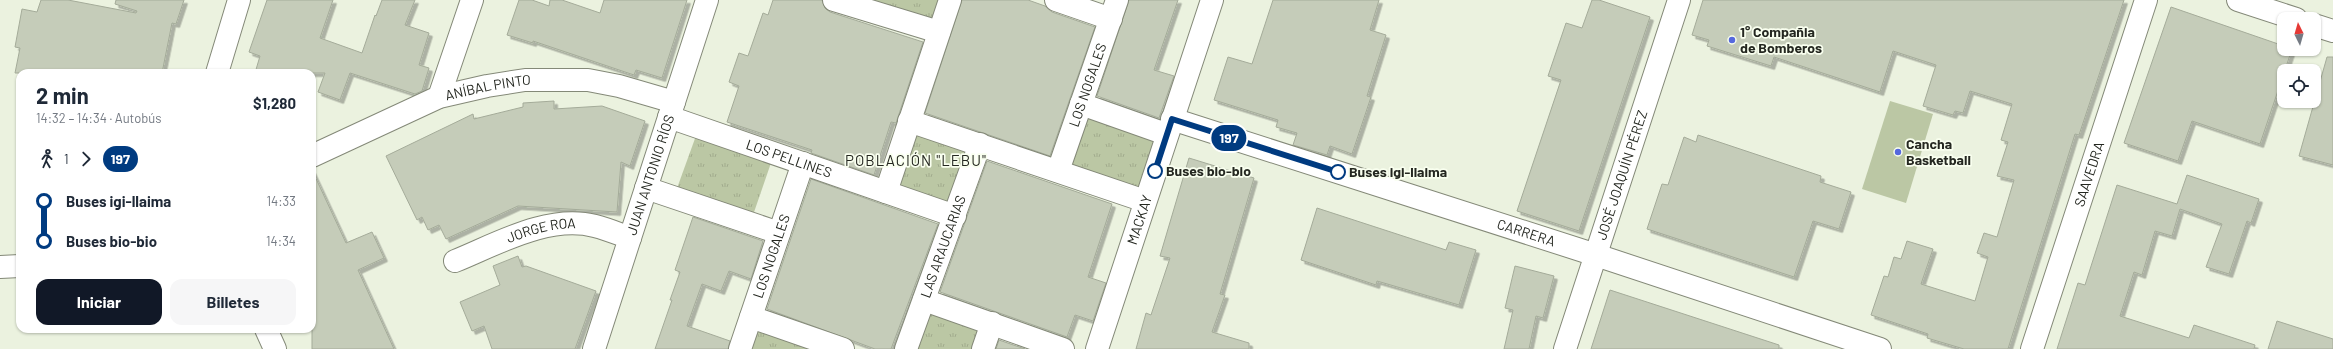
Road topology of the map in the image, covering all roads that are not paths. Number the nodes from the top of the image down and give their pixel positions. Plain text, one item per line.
1 (239, 0) edge
2 (472, 0) edge
3 (707, 0) edge
4 (834, 0) edge
5 (950, 0) edge
6 (1056, 0) edge
7 (1212, 0) edge
8 (1679, 0) edge
9 (2146, 0) edge
10 (2238, 0) edge
11 (871, 5) edge
12 (1114, 9) edge
13 (2277, 13) edge
14 (2321, 27) edge
15 (2333, 31) edge
16 (939, 32) junction
17 (218, 69) edge
18 (439, 97) junction
19 (1081, 104) junction
20 (672, 110) junction
21 (909, 121) junction
22 (1169, 127) junction
23 (980, 144) junction
24 (316, 154) edge
25 (803, 163) junction
26 (1058, 171) junction
27 (646, 188) junction
28 (886, 192) junction
29 (1145, 201) junction
30 (955, 216) junction
31 (779, 233) junction
32 (630, 238) junction
33 (1596, 255) junction
34 (455, 261) dead end
35 (16, 266) edge
36 (0, 268) edge
37 (924, 300) junction
38 (751, 317) junction
39 (992, 324) junction
40 (268, 333) edge
41 (813, 344) edge
42 (275, 349) edge
43 (594, 349) edge
44 (740, 349) edge
45 (843, 349) edge
46 (906, 349) edge
47 (983, 349) edge
48 (1063, 349) edge
49 (1097, 349) edge
50 (1565, 349) edge
51 (1880, 349) edge
52 (2032, 349) edge

1 - 17 street
2 - 18 street
3 - 20 street, JUAN ANTONIO RÍOS
4 - 11 street
5 - 16 street
6 - 12 street
7 - 22 street, MACKAY
8 - 33 street, JOSÉ JOAQUÍN PÉREZ
9 - 52 street, SAAVEDRA
10 - 13 street
11 - 16 street
12 - 19 street, LOS NOGALES
14 - 15 street
16 - 21 street
18 - 20 street, ANÍBAL PINTO
18 - 24 street, ANÍBAL PINTO
19 - 22 street
19 - 26 street, LOS NOGALES
20 - 25 street, LOS PELLINES
20 - 27 street, JUAN ANTONIO RÍOS
21 - 23 street
21 - 28 street
22 - 29 street, MACKAY
22 - 33 street, CARRERA
23 - 26 street
23 - 30 street, LAS ARAUCARIAS
25 - 28 street, LOS PELLINES
25 - 31 street, LOS NOGALES
26 - 29 street
27 - 31 street
27 - 32 street, JUAN ANTONIO RÍOS
28 - 30 street, LOS PELLINES
29 - 49 street, MACKAY
30 - 37 street, LAS ARAUCARIAS
31 - 38 street, LOS NOGALES
32 - 34 street, JORGE ROA
32 - 43 street, JUAN ANTONIO RÍOS
33 - 50 street, JOSÉ JOAQUÍN PÉREZ
33 - 51 street, CARRERA
35 - 36 street
37 - 39 street
37 - 46 street, LAS ARAUCARIAS
38 - 41 street
38 - 44 street, LOS NOGALES
39 - 47 street
39 - 48 street
40 - 42 street
41 - 45 street

